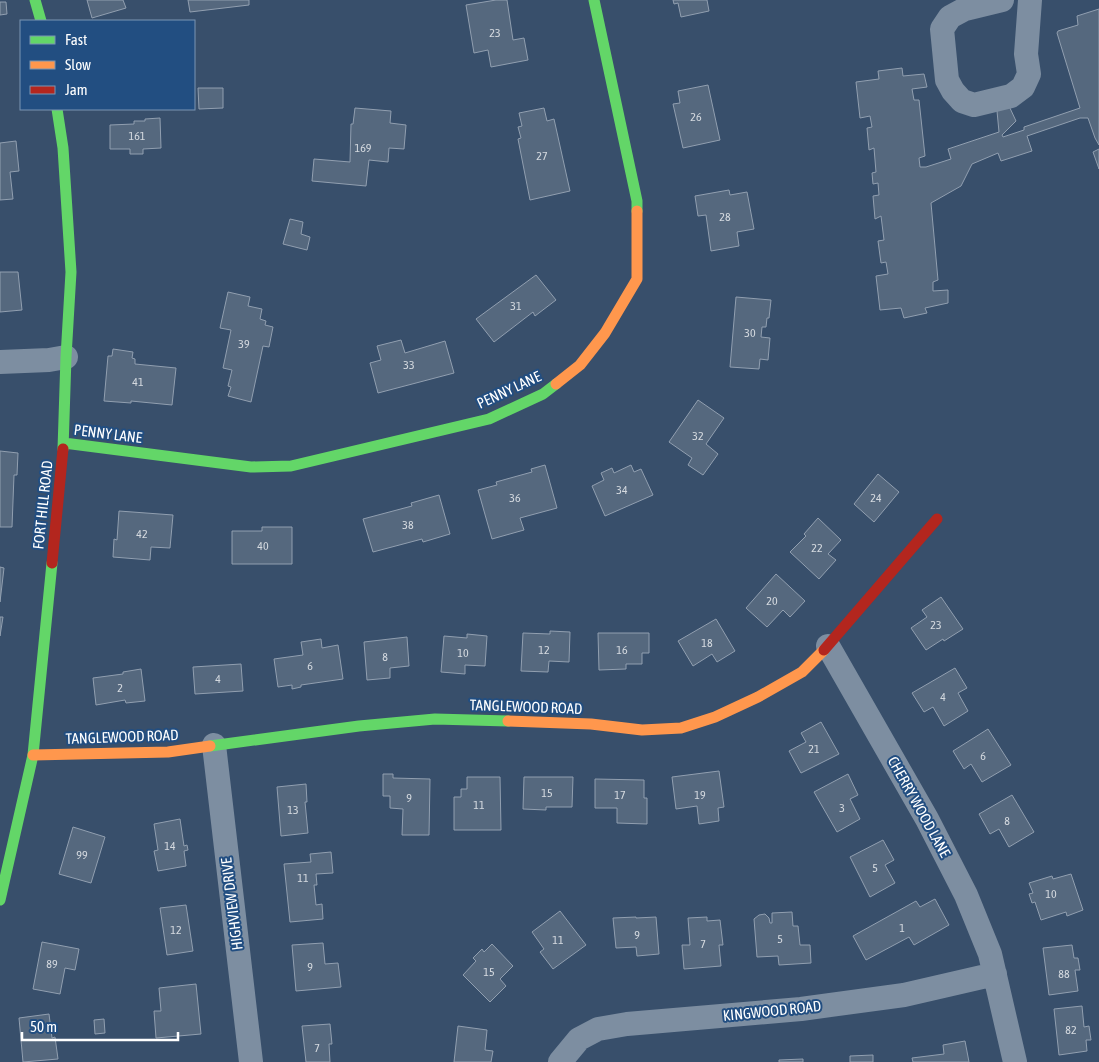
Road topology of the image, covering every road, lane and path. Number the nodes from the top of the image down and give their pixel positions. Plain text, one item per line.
1 (35, 0) edge
2 (594, 0) edge
3 (1002, 0) edge
4 (1030, 0) edge
5 (41, 20) edge
6 (57, 110) edge
7 (66, 357) junction
8 (0, 362) edge
9 (64, 443) junction
10 (937, 519) dead end
11 (828, 646) junction
12 (214, 745) junction
13 (33, 756) junction
14 (0, 900) edge
15 (995, 974) junction
16 (251, 1062) edge
17 (560, 1062) edge
18 (1015, 1062) edge

1 - 5 street
2 - 9 street, PENNY LANE
3 - 4 street
6 - 7 street, FORT HILL ROAD
7 - 8 street
7 - 9 street, FORT HILL ROAD
9 - 13 street, FORT HILL ROAD
10 - 11 street, TANGLEWOOD ROAD
11 - 12 street, TANGLEWOOD ROAD
11 - 15 street, CHERRY WOOD LANE
12 - 13 street, TANGLEWOOD ROAD
12 - 16 street, HIGHVIEW DRIVE
13 - 14 street, FORT HILL ROAD
15 - 17 street, KINGWOOD ROAD
15 - 18 street, CHERRY WOOD LANE

